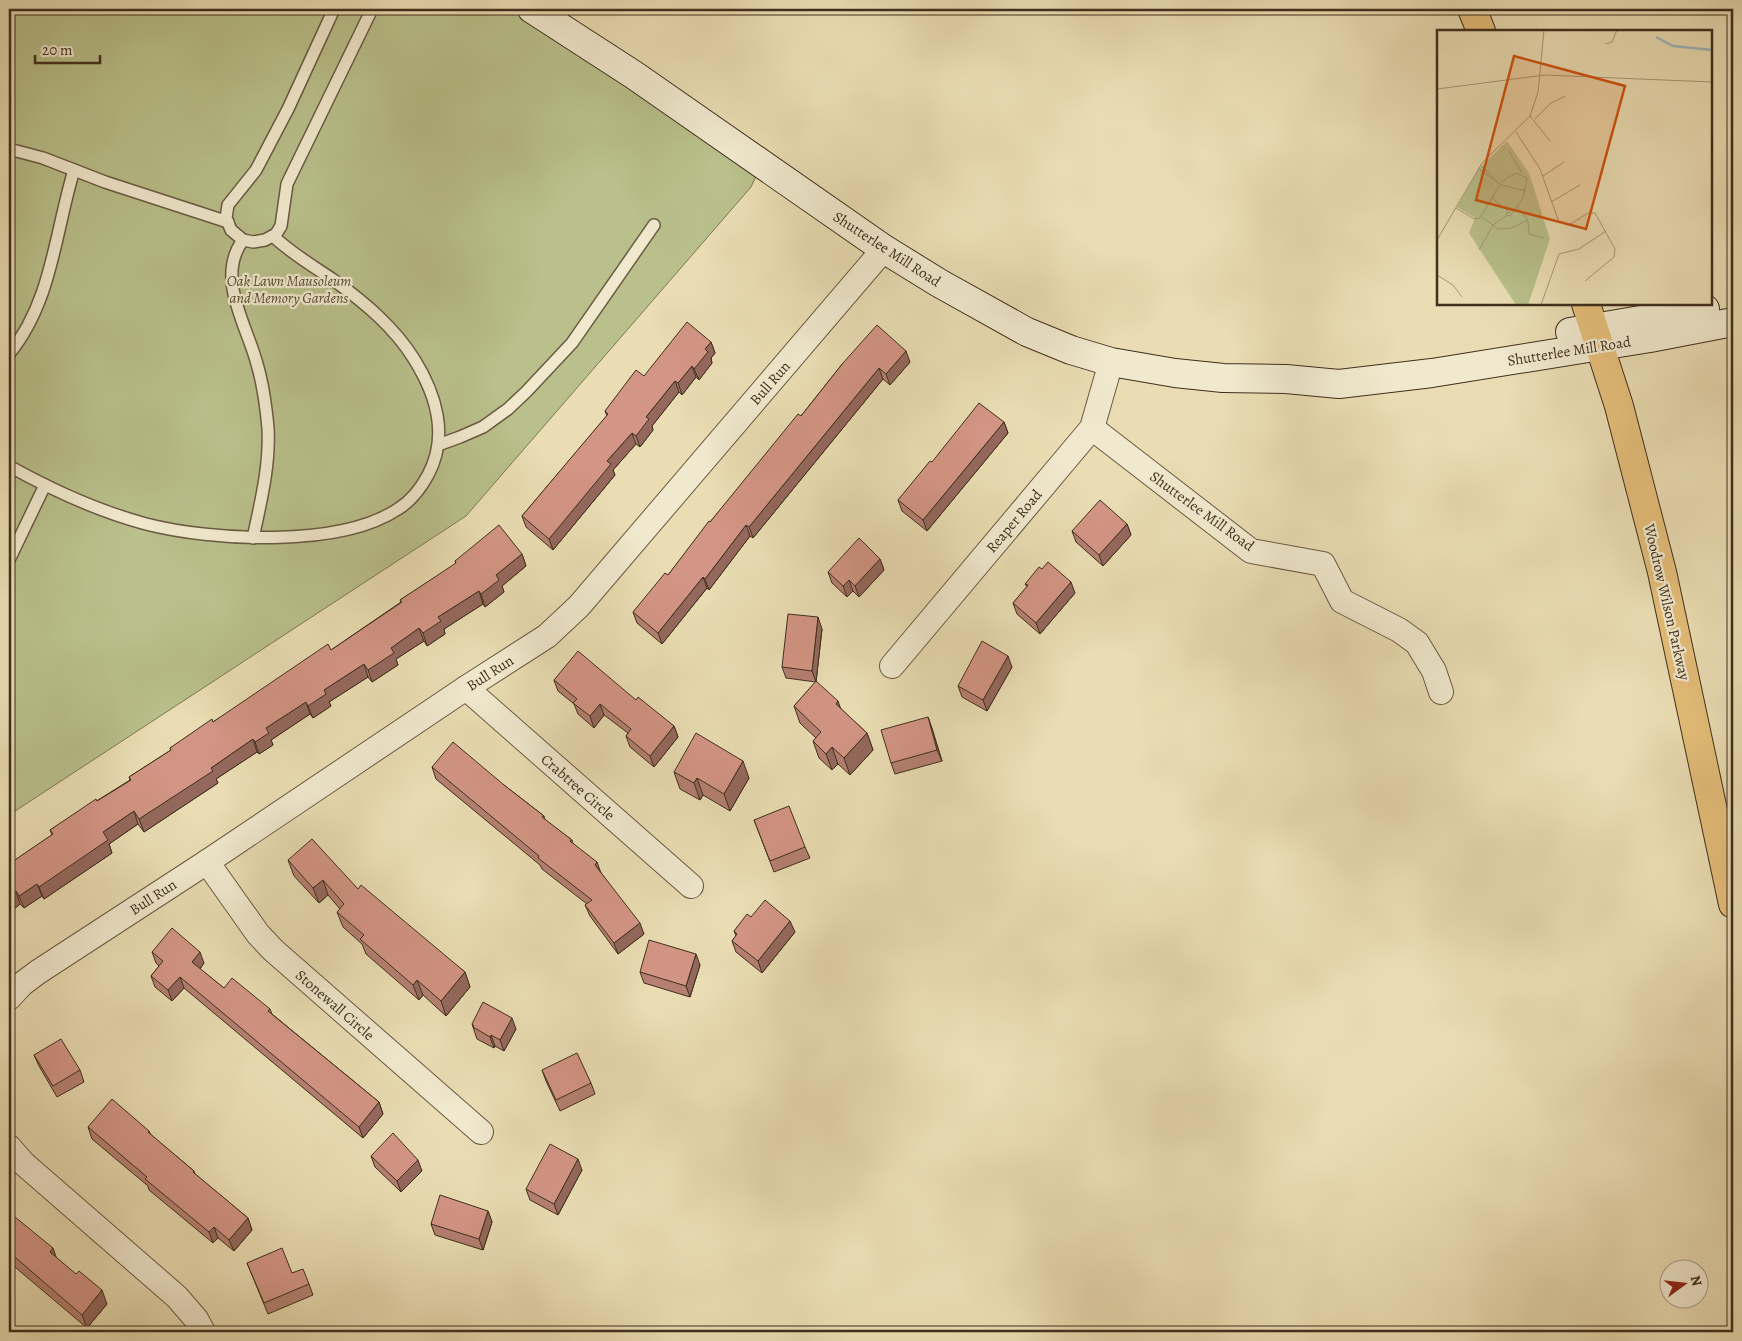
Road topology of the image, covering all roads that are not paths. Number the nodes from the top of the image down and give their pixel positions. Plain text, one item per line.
1 (334, 9) edge
2 (372, 9) edge
3 (532, 9) edge
4 (1472, 9) edge
5 (1481, 30) edge
6 (9, 149) edge
7 (74, 170) junction
8 (228, 222) junction
9 (654, 225) dead end
10 (273, 236) junction
11 (243, 240) junction
12 (884, 249) junction
13 (1733, 304) edge
14 (1733, 322) edge
15 (1593, 326) edge
16 (9, 354) edge
17 (1111, 362) junction
18 (1092, 428) junction
19 (438, 445) junction
20 (9, 466) edge
21 (45, 485) junction
22 (253, 538) junction
23 (9, 560) edge
24 (892, 666) dead end
25 (466, 688) junction
26 (1441, 692) dead end
27 (207, 862) junction
28 (691, 886) dead end
29 (1733, 904) edge
30 (9, 998) edge
31 (481, 1132) dead end
32 (9, 1148) edge
33 (203, 1332) edge

1 - 8 lane
2 - 10 lane
3 - 12 street, Shutterlee Mill Road
4 - 5 highway
6 - 7 lane
7 - 8 lane
7 - 16 lane
8 - 11 lane
9 - 19 lane
10 - 11 lane
10 - 19 lane
11 - 22 lane
12 - 17 street, Shutterlee Mill Road
12 - 25 street, Bull Run
13 - 15 street, Shutterlee Mill Road
14 - 15 street, Shutterlee Mill Road
15 - 17 street, Shutterlee Mill Road
15 - 29 highway, Woodrow Wilson Parkway
17 - 18 street, Reaper Road
18 - 24 street, Reaper Road
18 - 26 street, Shutterlee Mill Road
19 - 22 lane
20 - 21 lane
21 - 22 lane
21 - 23 lane
25 - 27 street, Bull Run
25 - 28 street, Crabtree Circle
27 - 30 street, Bull Run
27 - 31 street, Stonewall Circle
32 - 33 street

